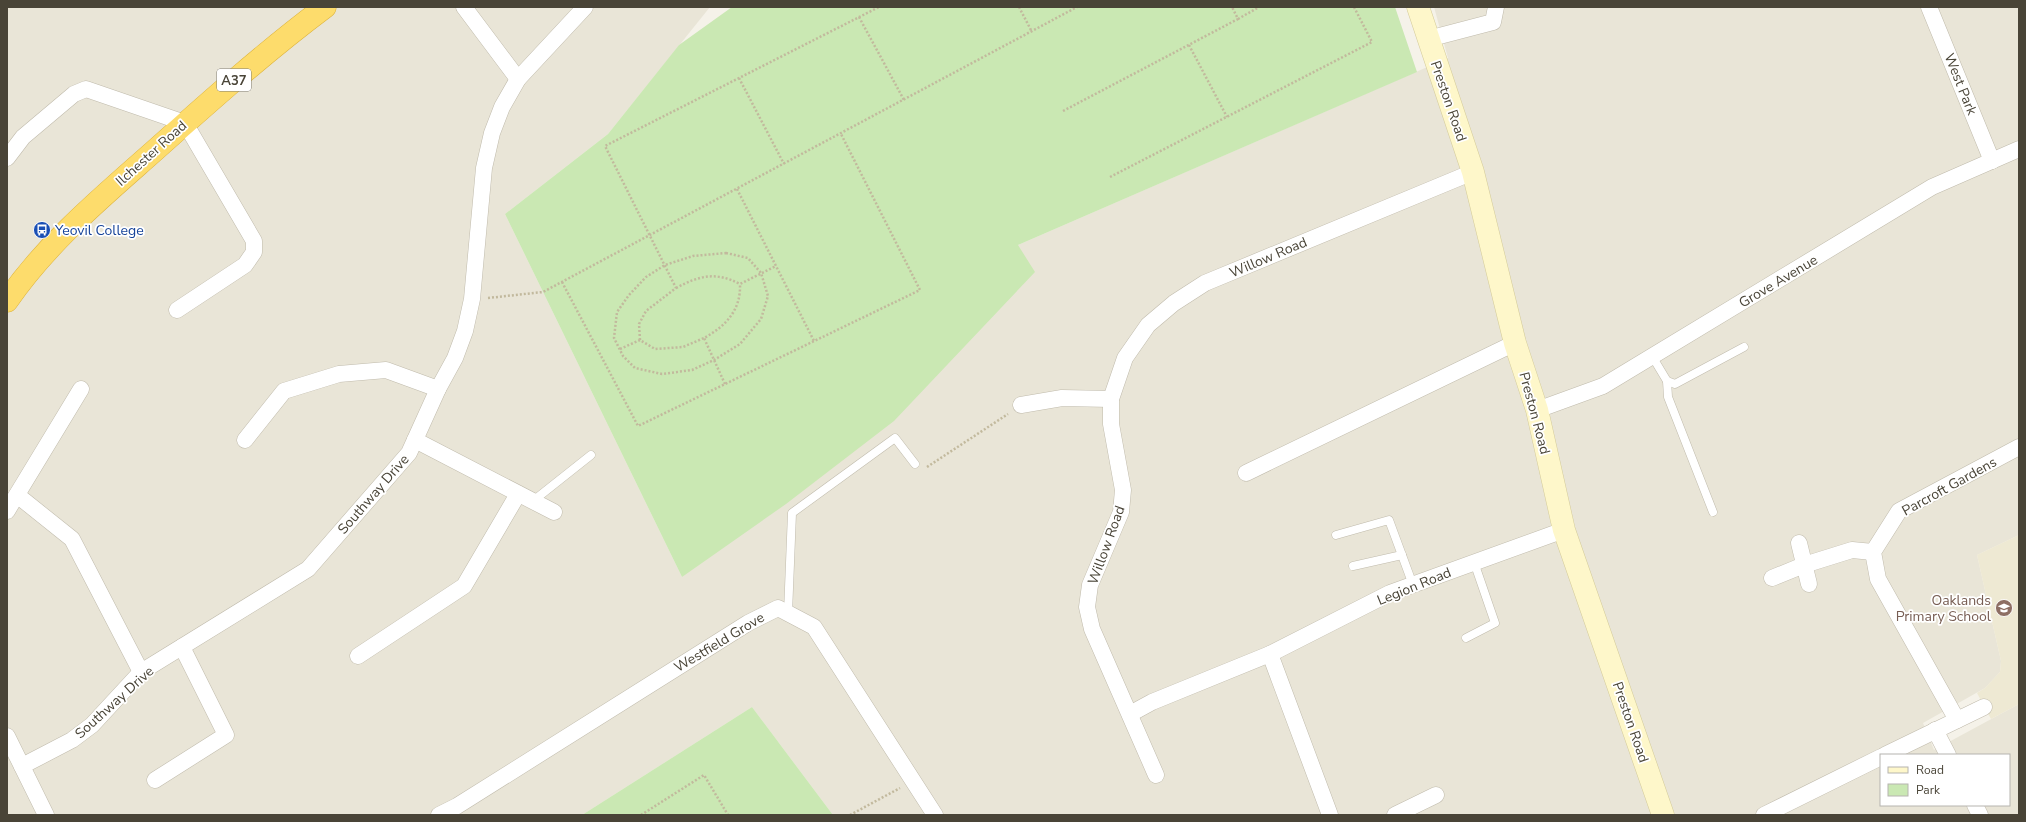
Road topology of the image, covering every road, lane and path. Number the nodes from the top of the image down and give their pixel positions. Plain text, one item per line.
1 (464, 7) edge
2 (585, 7) edge
3 (879, 7) edge
4 (1019, 7) edge
5 (1077, 7) edge
6 (1232, 7) edge
7 (1259, 7) edge
8 (1354, 7) edge
9 (1418, 7) edge
10 (1496, 7) edge
11 (1929, 7) edge
12 (311, 11) edge
13 (859, 17) junction
14 (1238, 19) junction
15 (1032, 32) junction
16 (1428, 39) junction
17 (1189, 45) junction
18 (739, 78) junction
19 (518, 79) junction
20 (904, 100) junction
21 (1063, 111) dead end
22 (1227, 117) junction
23 (185, 123) junction
24 (841, 134) junction
25 (2019, 149) edge
26 (7, 158) edge
27 (1992, 162) junction
28 (784, 164) junction
29 (1473, 172) junction
30 (1110, 177) dead end
31 (737, 189) junction
32 (649, 236) junction
33 (665, 265) junction
34 (776, 266) junction
35 (761, 274) junction
36 (562, 282) junction
37 (740, 284) junction
38 (676, 288) junction
39 (472, 299) junction
40 (7, 301) edge
41 (177, 310) dead end
42 (704, 338) junction
43 (640, 340) junction
44 (814, 341) junction
45 (1515, 343) junction
46 (1744, 347) dead end
47 (620, 349) junction
48 (1652, 356) junction
49 (714, 360) junction
50 (1667, 381) junction
51 (726, 384) junction
52 (81, 389) dead end
53 (438, 389) junction
54 (1112, 398) junction
55 (1021, 405) joint
56 (1536, 410) junction
57 (245, 440) dead end
58 (415, 440) junction
59 (2019, 447) edge
60 (591, 455) dead end
61 (915, 464) joint
62 (1246, 474) dead end
63 (518, 494) junction
64 (17, 495) junction
65 (533, 501) junction
66 (7, 511) edge
67 (554, 512) dead end
68 (1713, 512) dead end
69 (1564, 530) junction
70 (1336, 535) dead end
71 (1799, 543) dead end
72 (1873, 552) junction
73 (1402, 555) junction
74 (1474, 562) junction
75 (1804, 564) junction
76 (1353, 566) dead end
77 (1772, 578) dead end
78 (1809, 584) dead end
79 (1412, 585) junction
80 (788, 613) junction
81 (1466, 638) dead end
82 (182, 647) junction
83 (1270, 654) junction
84 (358, 656) dead end
85 (142, 672) junction
86 (1984, 707) dead end
87 (1130, 714) junction
88 (1957, 720) junction
89 (1935, 730) junction
90 (7, 736) edge
91 (1887, 754) edge
92 (1947, 754) edge
93 (1880, 757) edge
94 (22, 766) junction
95 (1156, 775) dead end
96 (155, 780) dead end
97 (912, 781) junction
98 (1436, 796) dead end
99 (1976, 806) edge
100 (459, 811) edge
101 (46, 815) edge
102 (438, 815) edge
103 (641, 815) edge
104 (728, 815) edge
105 (850, 815) edge
106 (935, 815) edge
107 (1330, 815) edge
108 (1395, 815) edge
109 (1663, 815) edge
110 (1764, 815) edge
111 (1980, 815) edge

1 - 19 street
2 - 19 street, Southway Drive
3 - 13 path
4 - 15 path
5 - 15 path
6 - 14 path
7 - 14 path
8 - 22 path
9 - 16 street, Preston Road
10 - 16 street
11 - 27 street, West Park
12 - 23 highway, Ilchester Road / A37
13 - 18 path
13 - 20 path
14 - 17 path
15 - 20 path
16 - 29 street, Preston Road
17 - 21 path
17 - 22 path
18 - 28 path
18 - 32 path
19 - 39 street, Southway Drive
20 - 24 path
22 - 30 path
23 - 26 street
23 - 40 highway, Ilchester Road / A37
23 - 41 street
24 - 28 path
24 - 44 path
25 - 27 street, Grove Avenue
27 - 48 street, Grove Avenue
28 - 31 path
29 - 45 street, Preston Road
29 - 54 street, Willow Road
31 - 32 path
31 - 34 path
32 - 33 path
32 - 36 path
33 - 35 path
33 - 38 path
33 - 47 path
34 - 35 path
34 - 44 path
35 - 37 path
35 - 49 path
36 - 39 path
36 - 51 path
37 - 38 path
37 - 42 path
38 - 43 path
39 - 53 street, Southway Drive
42 - 43 path
42 - 49 path
43 - 47 path
44 - 51 path
45 - 56 street, Preston Road
45 - 62 street
46 - 50 lane
47 - 49 path
48 - 50 lane
48 - 56 street, Grove Avenue
49 - 51 path
50 - 68 lane
52 - 64 street
53 - 57 street
53 - 58 street, Southway Drive
54 - 55 street
54 - 87 street, Willow Road
55 - 61 path
56 - 69 street, Preston Road
58 - 63 street
58 - 82 street, Southway Drive
59 - 72 street, Parcroft Gardens
60 - 65 lane
61 - 80 lane
63 - 65 street
63 - 84 street
64 - 66 street
64 - 85 street
65 - 67 street
69 - 74 street, Legion Road
69 - 109 street, Preston Road
70 - 73 lane
71 - 75 street
72 - 75 street
72 - 88 street
73 - 76 lane
73 - 79 lane
74 - 79 street, Legion Road
74 - 81 lane
75 - 77 street
75 - 78 street
79 - 83 street, Legion Road
80 - 97 street, Westfield Grove
80 - 100 street, Westfield Grove
82 - 85 street, Southway Drive
82 - 96 street
83 - 87 street, Legion Road
83 - 107 street
85 - 94 street, Southway Drive
86 - 88 street
87 - 95 street, Willow Road
88 - 89 street
89 - 91 street
89 - 92 street
90 - 94 street
93 - 110 street
94 - 101 street
97 - 105 path
97 - 106 street, Westfield Grove
98 - 108 street
99 - 111 street
100 - 102 street, Westfield Grove
103 - 104 path

